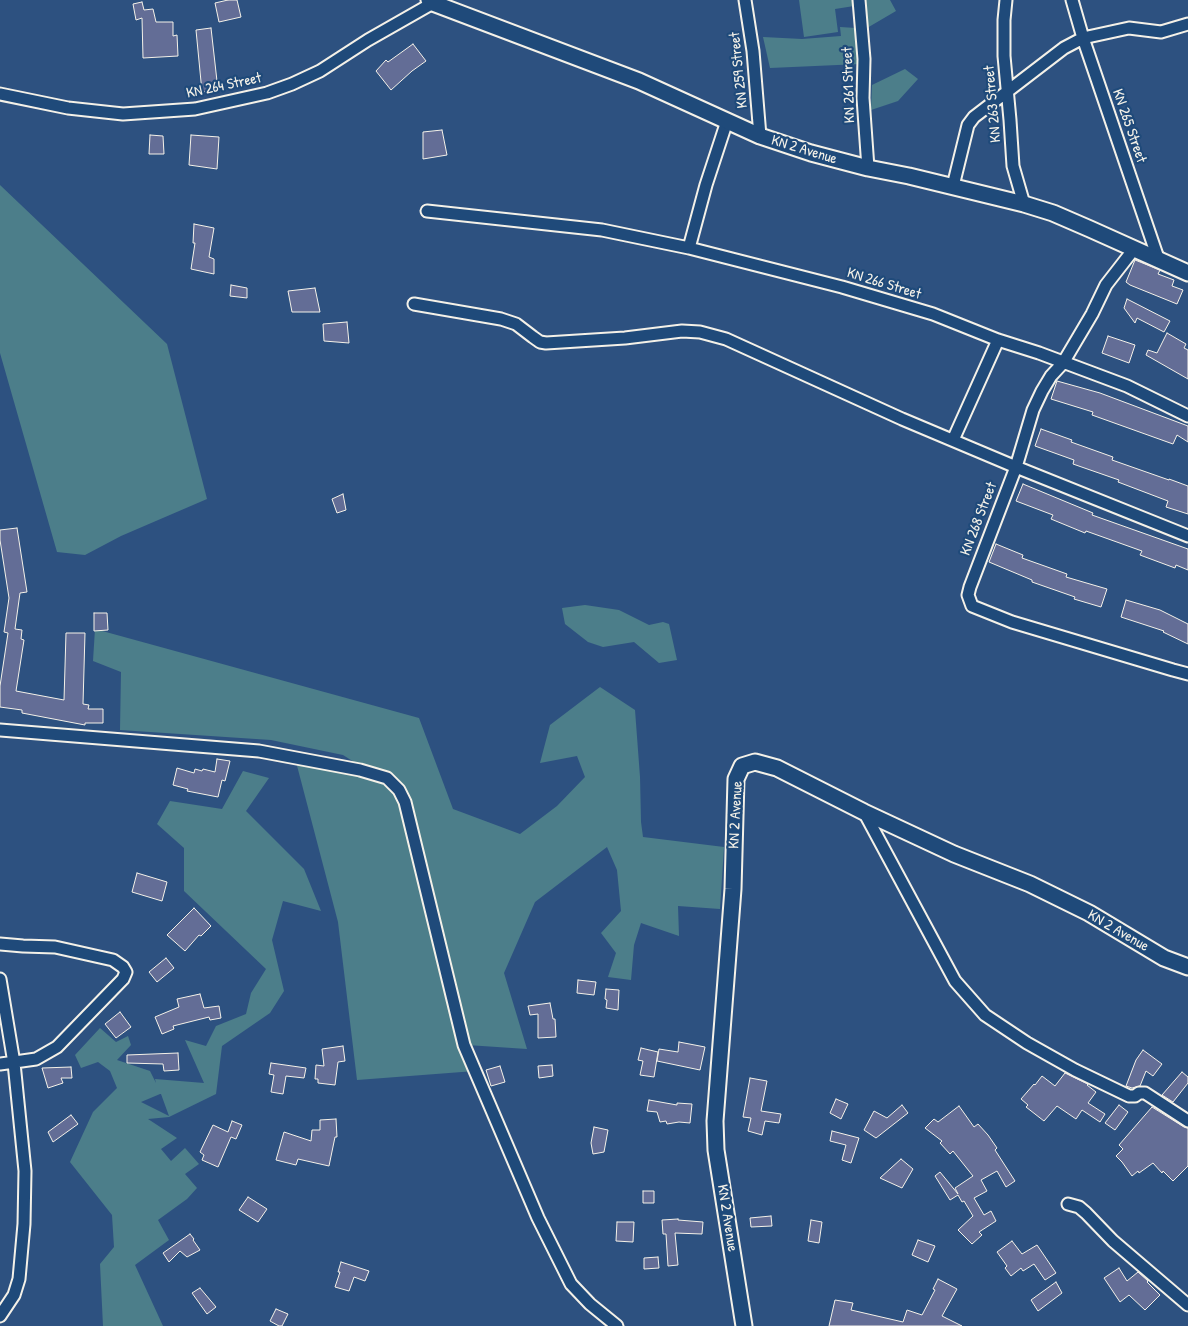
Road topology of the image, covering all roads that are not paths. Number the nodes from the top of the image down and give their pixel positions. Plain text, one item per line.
1 (746, 0) edge
2 (859, 0) edge
3 (1006, 0) edge
4 (1072, 0) edge
5 (431, 1) edge
6 (1188, 24) edge
7 (1083, 38) junction
8 (1007, 91) junction
9 (0, 94) edge
10 (728, 121) junction
11 (760, 136) junction
12 (868, 168) junction
13 (953, 186) junction
14 (1024, 204) junction
15 (427, 211) dead end
16 (689, 248) junction
17 (1134, 249) junction
18 (1159, 261) junction
19 (1188, 273) edge
20 (414, 304) dead end
21 (998, 340) junction
22 (1063, 363) junction
23 (1188, 416) edge
24 (953, 440) junction
25 (1016, 467) junction
26 (1188, 536) edge
27 (1188, 674) edge
28 (0, 730) edge
29 (864, 812) junction
30 (0, 944) edge
31 (1188, 967) edge
32 (0, 979) edge
33 (14, 1063) junction
34 (0, 1064) edge
35 (1188, 1121) edge
36 (1068, 1204) dead end
37 (1188, 1305) edge
38 (0, 1316) edge
39 (617, 1326) edge
40 (744, 1326) edge

1 - 11 street, KN 259 Street
2 - 12 street, KN 261 Street
3 - 8 street, KN 263 Street
4 - 7 street, KN 265 Street
5 - 9 street, KN 264 Street
5 - 10 main road, KN 2 Avenue
6 - 7 street
7 - 8 street
7 - 18 street, KN 265 Street
8 - 13 street
8 - 14 street, KN 263 Street
10 - 11 main road, KN 2 Avenue
10 - 16 street
11 - 12 main road, KN 2 Avenue
12 - 13 main road, KN 2 Avenue
13 - 14 main road, KN 2 Avenue
14 - 17 main road, KN 2 Avenue
15 - 16 street, KN 266 Street
16 - 21 street, KN 266 Street
17 - 18 main road, KN 2 Avenue
17 - 22 street, KN 268 Street
18 - 19 main road, KN 2 Avenue
20 - 24 street
21 - 22 street, KN 266 Street
21 - 24 street
22 - 23 street, KN 266 Street
22 - 25 street, KN 268 Street
24 - 25 street
25 - 26 street
25 - 27 street, KN 268 Street
28 - 39 street
29 - 31 main road, KN 2 Avenue
29 - 35 street
29 - 40 main road, KN 2 Avenue
30 - 33 street
32 - 33 street
33 - 34 street
33 - 38 street
36 - 37 street

